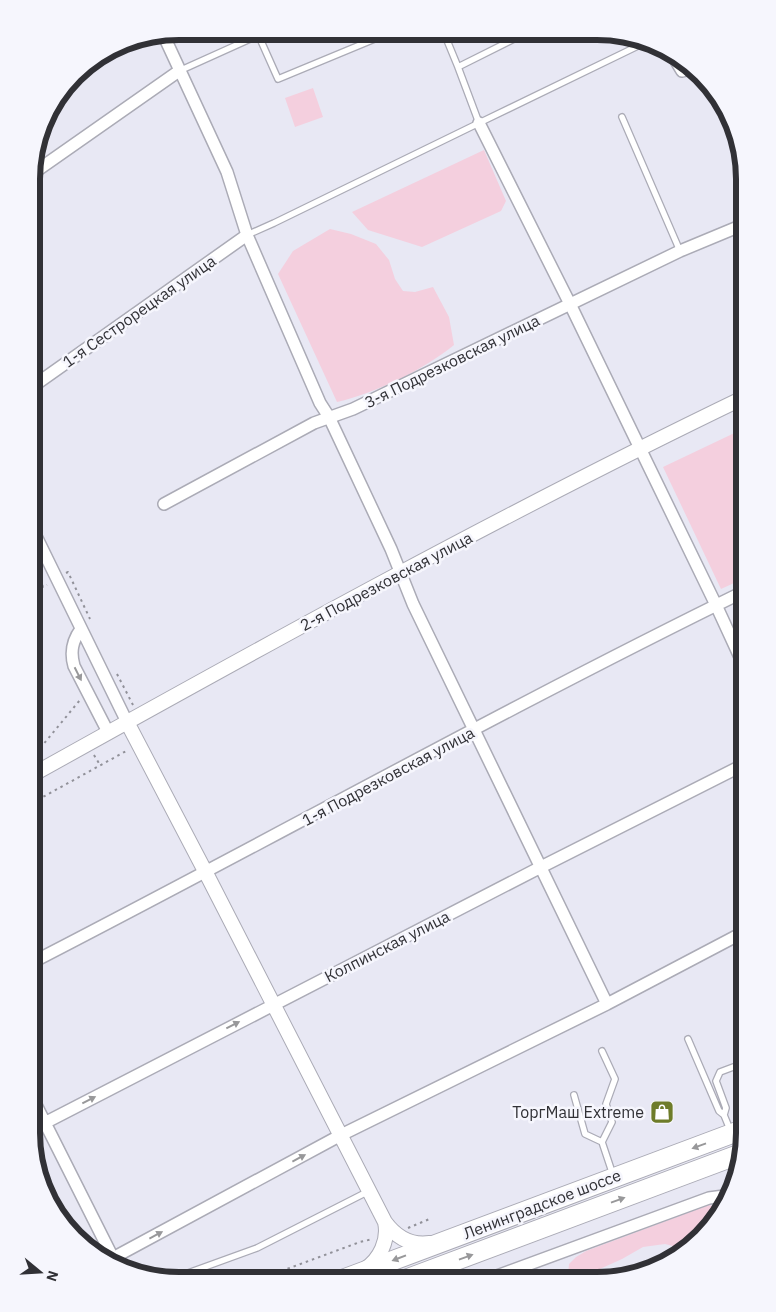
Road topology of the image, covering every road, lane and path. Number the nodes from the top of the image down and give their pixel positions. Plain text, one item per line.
1 (243, 40) edge
2 (261, 40) edge
3 (370, 40) edge
4 (447, 40) edge
5 (506, 40) edge
6 (166, 41) edge
7 (637, 46) edge
8 (458, 67) junction
9 (179, 71) junction
10 (622, 117) dead end
11 (479, 123) junction
12 (41, 168) edge
13 (736, 228) edge
14 (247, 235) junction
15 (680, 252) junction
16 (570, 304) junction
17 (40, 381) edge
18 (736, 401) edge
19 (329, 417) junction
20 (640, 448) junction
21 (164, 504) dead end
22 (40, 544) edge
23 (68, 572) dead end
24 (400, 572) junction
25 (736, 595) edge
26 (716, 605) junction
27 (90, 619) dead end
28 (81, 629) junction
29 (736, 648) edge
30 (117, 674) dead end
31 (81, 699) dead end
32 (135, 709) dead end
33 (127, 722) junction
34 (474, 730) junction
35 (108, 732) junction
36 (132, 747) dead end
37 (40, 748) edge
38 (91, 748) dead end
39 (100, 765) junction
40 (736, 768) edge
41 (40, 770) edge
42 (40, 799) edge
43 (540, 867) junction
44 (206, 873) junction
45 (736, 936) edge
46 (40, 959) edge
47 (274, 1004) junction
48 (607, 1004) junction
49 (688, 1039) dead end
50 (602, 1051) dead end
51 (736, 1065) edge
52 (574, 1095) dead end
53 (40, 1112) edge
54 (724, 1115) junction
55 (46, 1123) junction
56 (40, 1126) edge
57 (736, 1130) edge
58 (736, 1133) edge
59 (341, 1135) junction
60 (602, 1142) junction
61 (734, 1156) edge
62 (614, 1178) junction
63 (369, 1191) junction
64 (721, 1196) edge
65 (385, 1222) junction
66 (380, 1237) dead end
67 (443, 1242) junction
68 (109, 1252) edge
69 (117, 1256) edge
70 (191, 1272) edge
71 (279, 1272) edge
72 (360, 1272) edge
73 (361, 1272) edge
74 (425, 1272) edge
75 (508, 1272) edge

1 - 9 lane
2 - 3 lane
4 - 8 lane
5 - 8 lane
6 - 9 street
7 - 11 lane
8 - 11 lane
9 - 12 street
9 - 14 street
10 - 15 lane
11 - 14 lane
11 - 16 street
13 - 15 street, 3-я Подрезковская улица
14 - 17 street, 1-я Сестрорецкая улица
14 - 19 street
15 - 16 street, 3-я Подрезковская улица
16 - 19 street, 3-я Подрезковская улица
16 - 20 street
18 - 20 street, 2-я Подрезковская улица
19 - 21 street, 3-я Подрезковская улица
19 - 24 street
20 - 24 street, 2-я Подрезковская улица
20 - 26 street
22 - 28 street
23 - 27 path
24 - 33 street, 2-я Подрезковская улица
24 - 34 street
25 - 26 street, 1-я Подрезковская улица
26 - 29 street
26 - 34 street, 1-я Подрезковская улица
28 - 33 street
28 -> 35 street
30 - 32 path
31 - 37 path
33 - 35 street, 2-я Подрезковская улица
33 - 44 street
34 - 43 street
34 - 44 street, 1-я Подрезковская улица
35 - 41 street, 2-я Подрезковская улица
36 - 39 path
38 - 39 path
39 - 42 path
40 - 43 street, Колпинская улица
43 - 47 street, Колпинская улица
43 - 48 street
44 - 46 street, 1-я Подрезковская улица
44 - 47 street
45 - 48 street
55 -> 47 street, Колпинская улица
47 - 59 street
48 - 59 street
49 - 54 lane
50 - 60 lane
51 - 54 lane
52 - 60 lane
53 - 55 street
54 - 57 lane
55 - 56 street, Колпинская улица
55 - 68 street
58 -> 62 highway, Ленинградское шоссе
59 - 63 street
69 -> 59 street
60 - 62 lane
74 -> 61 highway, Ленинградское шоссе
62 - 67 highway, Ленинградское шоссе
63 - 65 street
63 - 70 lane
64 - 75 street
65 - 67 street
65 - 72 street
66 - 71 path
67 -> 73 highway, Ленинградское шоссе

